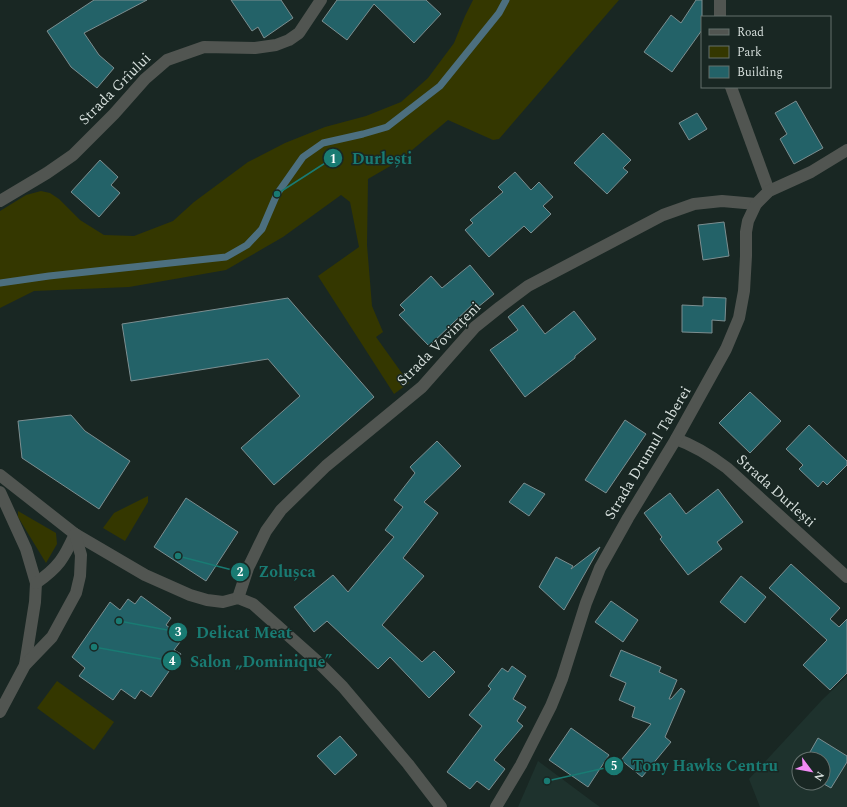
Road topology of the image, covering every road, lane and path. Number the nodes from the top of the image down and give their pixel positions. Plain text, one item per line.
1 (321, 0) edge
2 (720, 0) edge
3 (720, 16) edge
4 (731, 88) edge
5 (847, 150) edge
6 (769, 192) junction
7 (0, 202) edge
8 (756, 204) junction
9 (676, 439) junction
10 (0, 475) edge
11 (0, 492) edge
12 (76, 534) junction
13 (847, 577) edge
14 (36, 583) junction
15 (238, 598) junction
16 (26, 665) junction
17 (0, 712) edge
18 (441, 807) edge
19 (496, 807) edge

1 - 7 street, Strada Grîului
2 - 3 street
4 - 6 street
5 - 6 street, Strada Drumul Taberei
6 - 8 street, Strada Drumul Taberei
8 - 9 street, Strada Drumul Taberei
8 - 15 street, Strada Vovințeni
9 - 13 street, Strada Durlești
9 - 19 street, Strada Drumul Taberei
10 - 12 street
11 - 14 street
12 - 14 street
12 - 15 street
12 - 16 street
14 - 16 street
15 - 18 street
16 - 17 street

